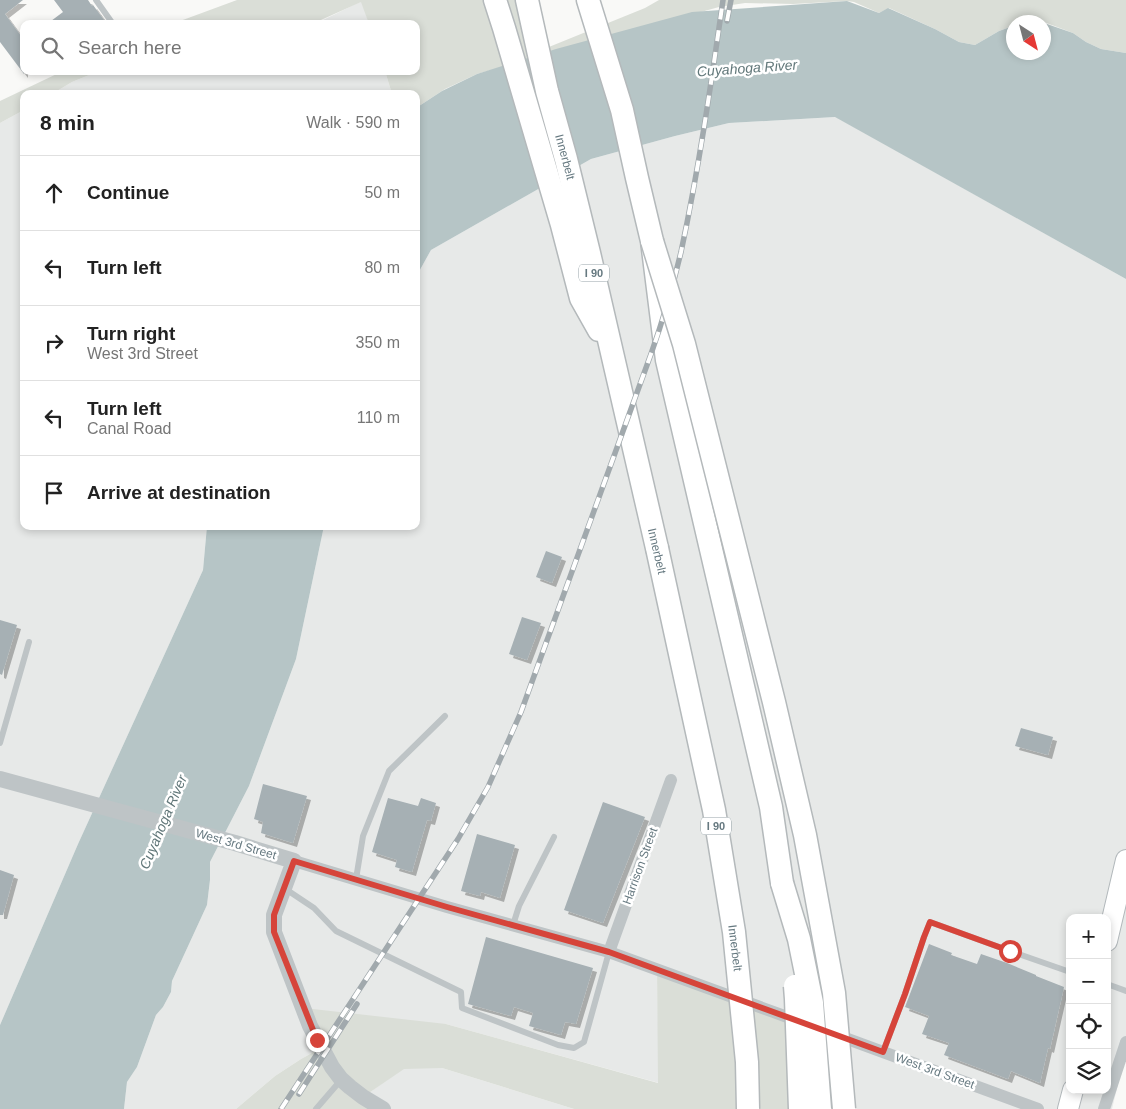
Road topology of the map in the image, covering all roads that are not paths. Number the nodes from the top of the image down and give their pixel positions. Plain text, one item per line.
1 (96, 0) edge
2 (495, 0) edge
3 (527, 0) edge
4 (588, 0) edge
5 (110, 20) edge
6 (652, 241) junction
7 (611, 351) junction
8 (29, 642) dead end
9 (445, 716) dead end
10 (0, 743) edge
11 (0, 779) edge
12 (671, 780) dead end
13 (554, 838) dead end
14 (1126, 860) edge
15 (294, 861) junction
16 (356, 879) junction
17 (782, 883) junction
18 (284, 888) junction
19 (1111, 924) edge
20 (513, 925) junction
21 (609, 952) junction
22 (1066, 971) edge
23 (1111, 985) edge
24 (1126, 991) edge
25 (1126, 1042) edge
26 (883, 1052) junction
27 (342, 1079) junction
28 (1071, 1094) edge
29 (316, 1109) edge
30 (383, 1109) edge
31 (748, 1109) edge
32 (800, 1109) edge
33 (820, 1109) edge
34 (844, 1109) edge
35 (1038, 1109) edge
36 (1068, 1109) edge
37 (1104, 1109) edge

1 - 5 lane
2 - 7 highway
3 - 7 highway, Innerbelt / I 90
4 - 6 highway
6 - 17 highway, bridge
6 - 34 highway, bridge
7 - 31 highway, Innerbelt / I 90, bridge
8 - 10 lane
9 - 16 lane
11 - 15 street, West 3rd Street
12 - 21 street, Harrison Street
13 - 20 lane
14 - 19 main road
15 - 16 street, West 3rd Street
15 - 18 street
16 - 20 street, West 3rd Street
17 - 32 highway, bridge
17 - 33 highway, bridge
18 - 21 lane
18 - 27 street
20 - 21 street, West 3rd Street
21 - 26 street, West 3rd Street
22 - 26 lane
23 - 24 lane
25 - 37 street
26 - 35 street, West 3rd Street
27 - 29 lane
27 - 30 street
28 - 36 main road

